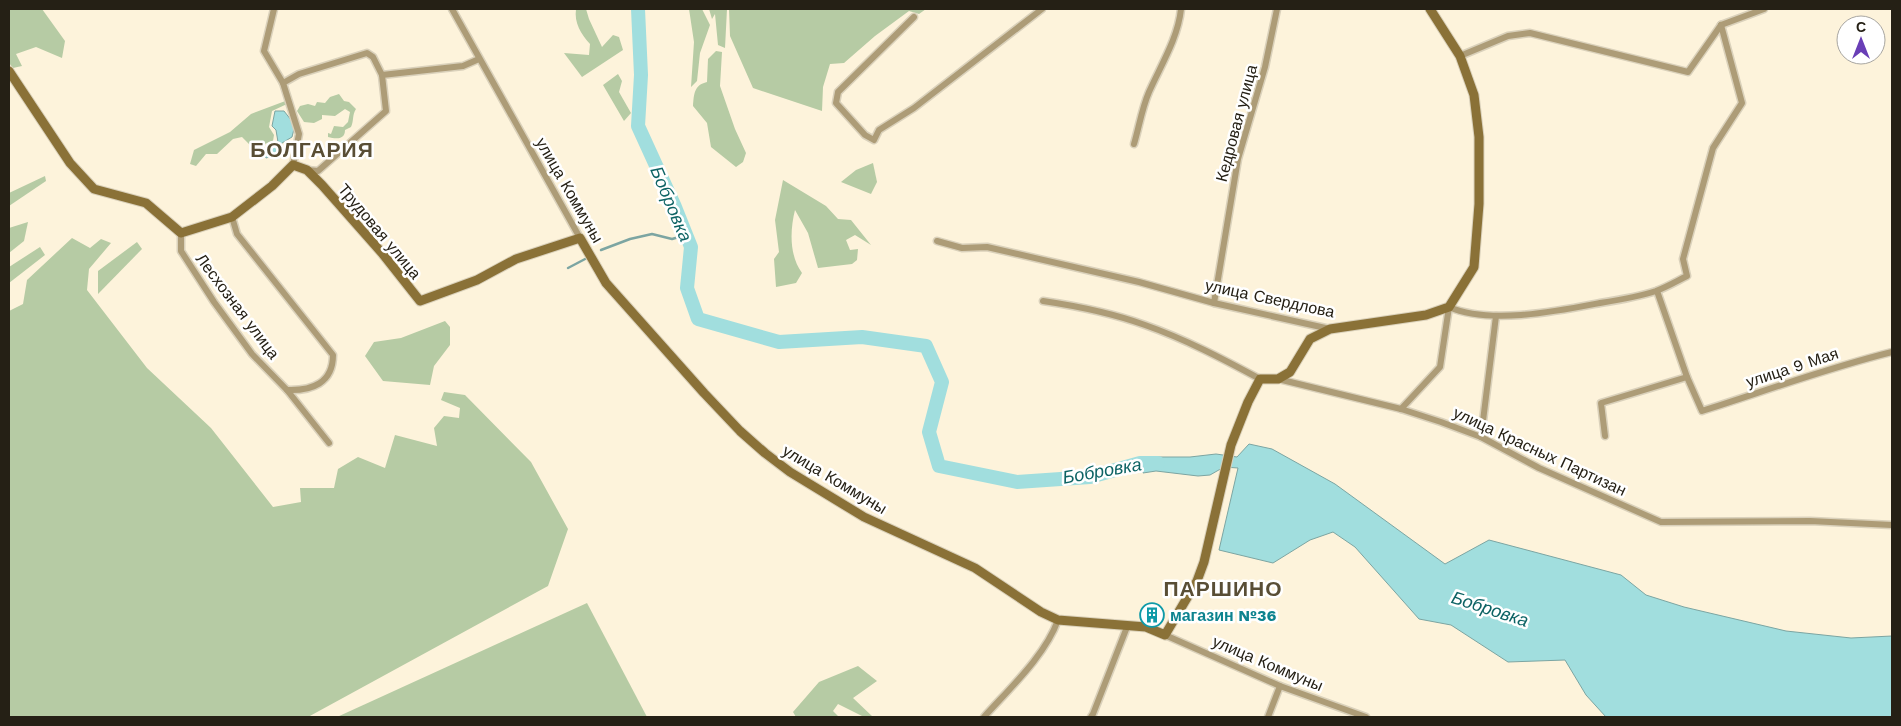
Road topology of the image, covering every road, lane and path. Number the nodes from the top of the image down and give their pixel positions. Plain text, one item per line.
1 (274, 9) edge
2 (452, 9) edge
3 (1042, 9) edge
4 (1181, 9) edge
5 (1278, 9) edge
6 (1430, 9) edge
7 (1764, 9) edge
8 (914, 17) dead end
9 (1722, 25) junction
10 (1460, 56) junction
11 (479, 59) junction
12 (9, 71) edge
13 (382, 74) junction
14 (284, 84) junction
15 (1134, 144) dead end
16 (293, 165) junction
17 (308, 170) junction
18 (232, 217) junction
19 (181, 233) junction
20 (580, 238) junction
21 (937, 241) dead end
22 (1657, 290) junction
23 (1044, 301) dead end
24 (1214, 303) junction
25 (1449, 307) junction
26 (1496, 316) junction
27 (1330, 329) junction
28 (1892, 352) edge
29 (1687, 377) junction
30 (1260, 379) junction
31 (1278, 379) junction
32 (287, 390) junction
33 (1401, 409) junction
34 (1605, 436) dead end
35 (1481, 437) junction
36 (329, 443) dead end
37 (1892, 525) edge
38 (1058, 620) junction
39 (1127, 627) junction
40 (1166, 635) junction
41 (1280, 686) junction
42 (1352, 715) edge
43 (984, 717) edge
44 (1090, 717) edge
45 (1268, 717) edge
46 (1366, 717) edge

1 - 14 street
2 - 11 street, улица Коммуны
3 - 8 street
4 - 15 street
5 - 24 street, Кедровая улица
6 - 10 street
7 - 9 street
9 - 10 street
9 - 22 street
10 - 25 street
11 - 13 street
11 - 20 street, улица Коммуны
12 - 19 street
13 - 14 street
13 - 17 street
14 - 16 street
16 - 17 street, Трудовая улица
16 - 18 street
17 - 20 street, Трудовая улица
18 - 19 street
18 - 32 street
19 - 32 street, Лесхозная улица
20 - 38 street, улица Коммуны
21 - 24 street, улица Свердлова
22 - 26 street
22 - 29 street
23 - 30 street, улица Красных Партизан
24 - 27 street, улица Свердлова
25 - 26 street
25 - 27 street, улица Свердлова
25 - 33 street
26 - 35 street
27 - 31 street
28 - 29 street, улица 9 Мая
29 - 34 street
30 - 31 street, улица Красных Партизан
30 - 40 street
31 - 33 street, улица Красных Партизан
32 - 36 street, Лесхозная улица
33 - 35 street, улица Красных Партизан
35 - 37 street, улица Красных Партизан
38 - 39 street, улица Коммуны
38 - 43 street
39 - 40 street, улица Коммуны
39 - 44 street
40 - 41 street, улица Коммуны
41 - 42 street, улица Коммуны
41 - 45 street
42 - 46 street, улица Коммуны

